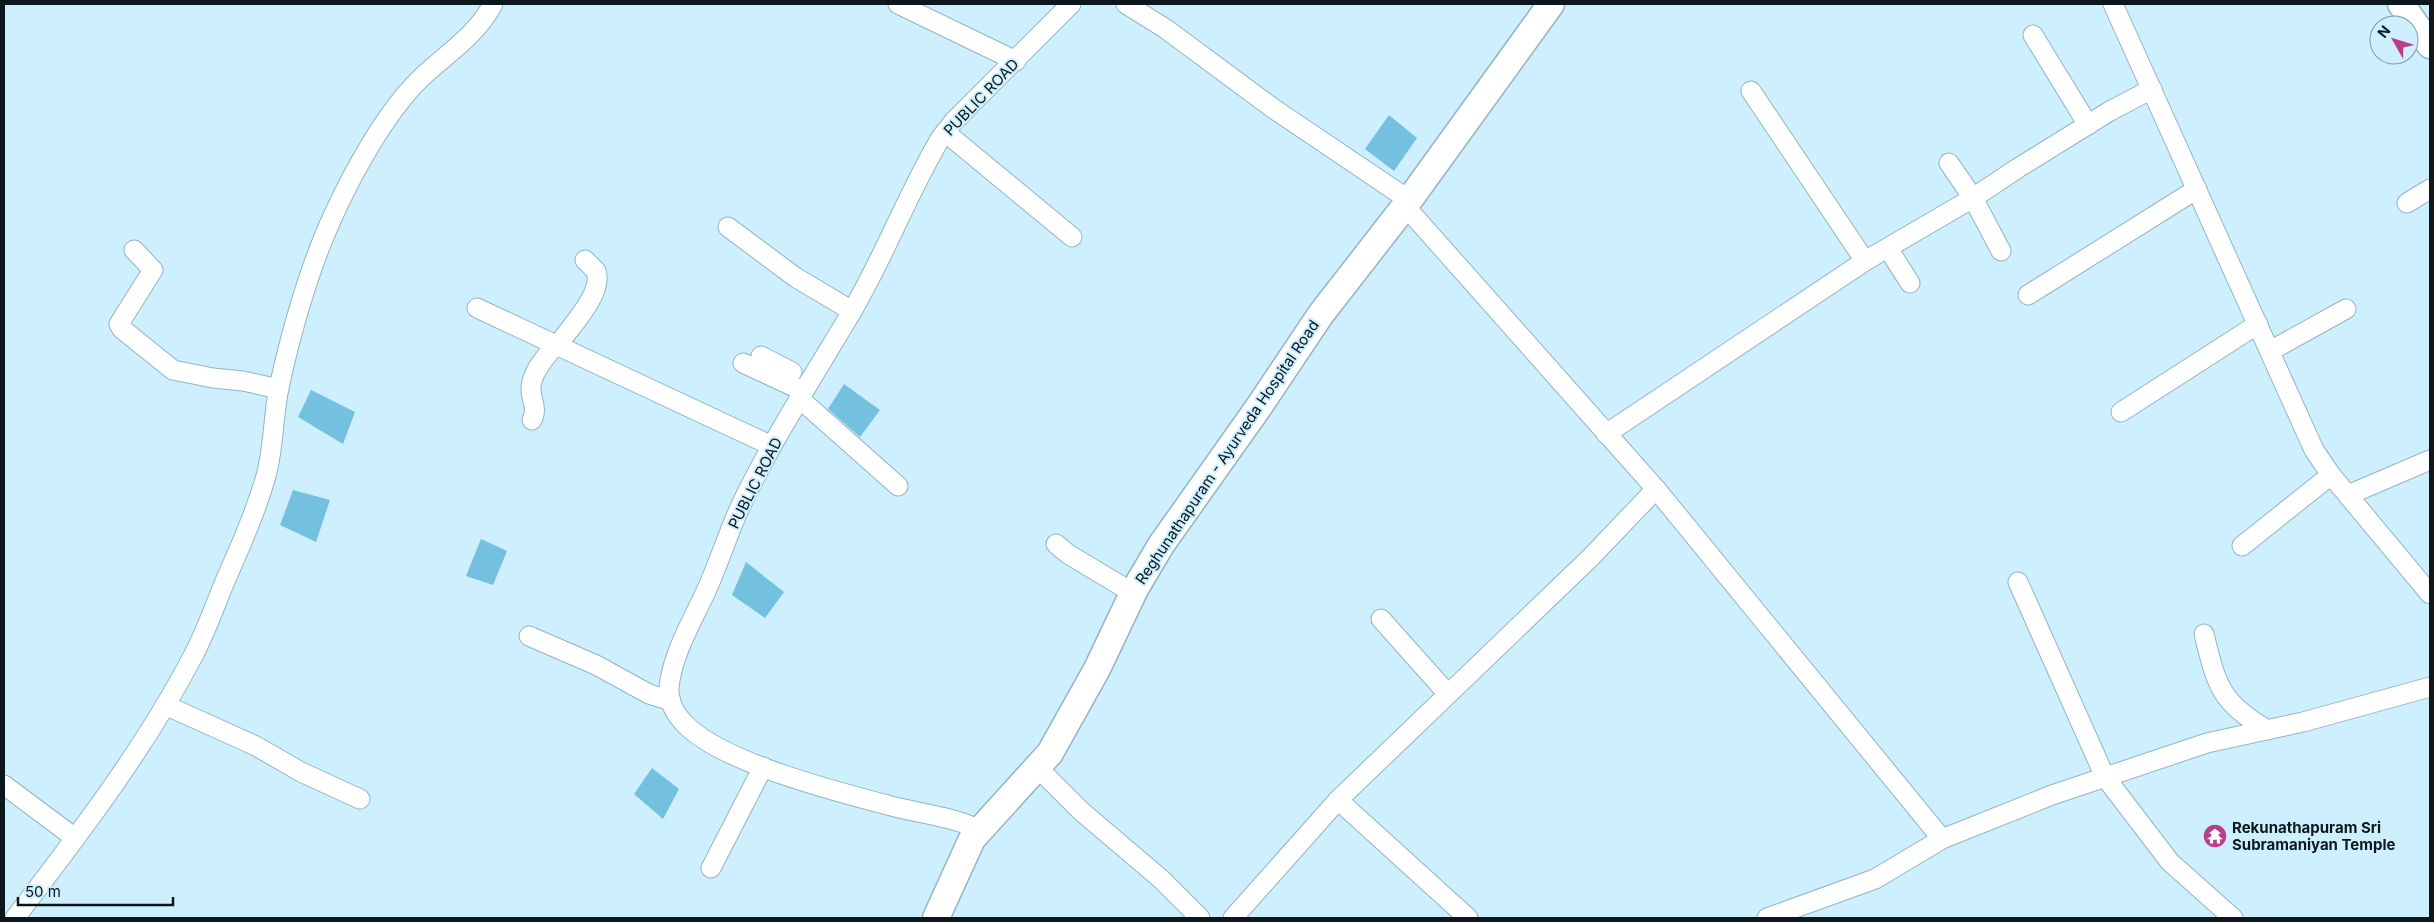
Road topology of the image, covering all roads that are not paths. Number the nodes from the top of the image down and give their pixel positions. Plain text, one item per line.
1 (493, 4) edge
2 (898, 4) edge
3 (1071, 4) edge
4 (1126, 4) edge
5 (1551, 4) edge
6 (2113, 4) edge
7 (2401, 4) edge
8 (2033, 35) dead end
9 (2430, 45) edge
10 (1016, 61) junction
11 (2152, 89) junction
12 (1751, 91) dead end
13 (2088, 125) junction
14 (945, 132) junction
15 (1948, 162) dead end
16 (2198, 189) junction
17 (2430, 189) edge
18 (1973, 198) junction
19 (1407, 203) junction
20 (2407, 203) dead end
21 (728, 227) dead end
22 (1072, 237) dead end
23 (134, 250) dead end
24 (1888, 250) junction
25 (2001, 251) dead end
26 (585, 260) dead end
27 (1865, 261) junction
28 (1910, 283) dead end
29 (2028, 295) dead end
30 (477, 308) dead end
31 (2346, 309) dead end
32 (852, 311) junction
33 (2258, 324) junction
34 (557, 345) junction
35 (2270, 351) junction
36 (761, 356) dead end
37 (743, 363) dead end
38 (279, 389) junction
39 (804, 390) junction
40 (2121, 412) dead end
41 (532, 420) dead end
42 (1606, 434) junction
43 (772, 446) junction
44 (2430, 460) edge
45 (2331, 475) junction
46 (898, 486) dead end
47 (1656, 489) junction
48 (2348, 494) junction
49 (1056, 544) dead end
50 (2242, 546) dead end
51 (2018, 582) dead end
52 (1133, 593) junction
53 (2430, 594) edge
54 (1381, 618) dead end
55 (2204, 634) dead end
56 (529, 636) dead end
57 (2430, 687) edge
58 (1447, 693) junction
59 (671, 701) junction
60 (165, 705) junction
61 (2267, 730) junction
62 (763, 766) junction
63 (1037, 767) junction
64 (2105, 778) junction
65 (4, 785) edge
66 (360, 799) dead end
67 (1338, 800) junction
68 (980, 830) junction
69 (75, 838) junction
70 (1942, 839) junction
71 (711, 868) dead end
72 (15, 918) edge
73 (936, 918) edge
74 (1200, 918) edge
75 (1233, 918) edge
76 (1468, 918) edge
77 (1767, 918) edge
78 (2233, 918) edge

1 - 38 street
2 - 10 street
3 - 10 street, PUBLIC ROAD
4 - 19 street
5 - 19 main road, Reghunathapuram - Ayurveda Hospital Road
6 - 11 street
7 - 9 main road
8 - 13 street
10 - 14 street, PUBLIC ROAD
11 - 13 street
11 - 16 street
12 - 27 street
13 - 18 street
14 - 22 street
14 - 32 street, PUBLIC ROAD
15 - 18 street
16 - 29 street
16 - 33 street
17 - 20 street
18 - 24 street
18 - 25 street
19 - 42 street
19 - 52 main road, Reghunathapuram - Ayurveda Hospital Road
21 - 32 street
23 - 38 street
24 - 27 street
24 - 28 street
26 - 34 street
27 - 42 street
30 - 34 street
31 - 35 street
32 - 39 street, PUBLIC ROAD
33 - 35 street
33 - 40 street
34 - 41 street
34 - 43 street
35 - 45 street
36 - 39 street
37 - 39 street
38 - 60 street
39 - 43 street, PUBLIC ROAD
39 - 46 street
42 - 47 street
43 - 59 street, PUBLIC ROAD
44 - 48 street
45 - 48 street
45 - 50 street
47 - 58 street
47 - 70 street
48 - 53 street
49 - 52 street
51 - 64 street
52 - 63 main road, Reghunathapuram - Ayurveda Hospital Road
54 - 58 street
55 - 61 street
56 - 59 street
57 - 61 street
58 - 67 street
59 - 62 street
60 - 66 street
60 - 69 street
61 - 64 street
62 - 68 street
62 - 71 street
63 - 68 main road, Reghunathapuram - Ayurveda Hospital Road
63 - 74 street
64 - 70 street
64 - 78 street
65 - 69 street
67 - 75 street
67 - 76 street
68 - 73 main road, Reghunathapuram - Ayurveda Hospital Road
69 - 72 street
70 - 77 street

